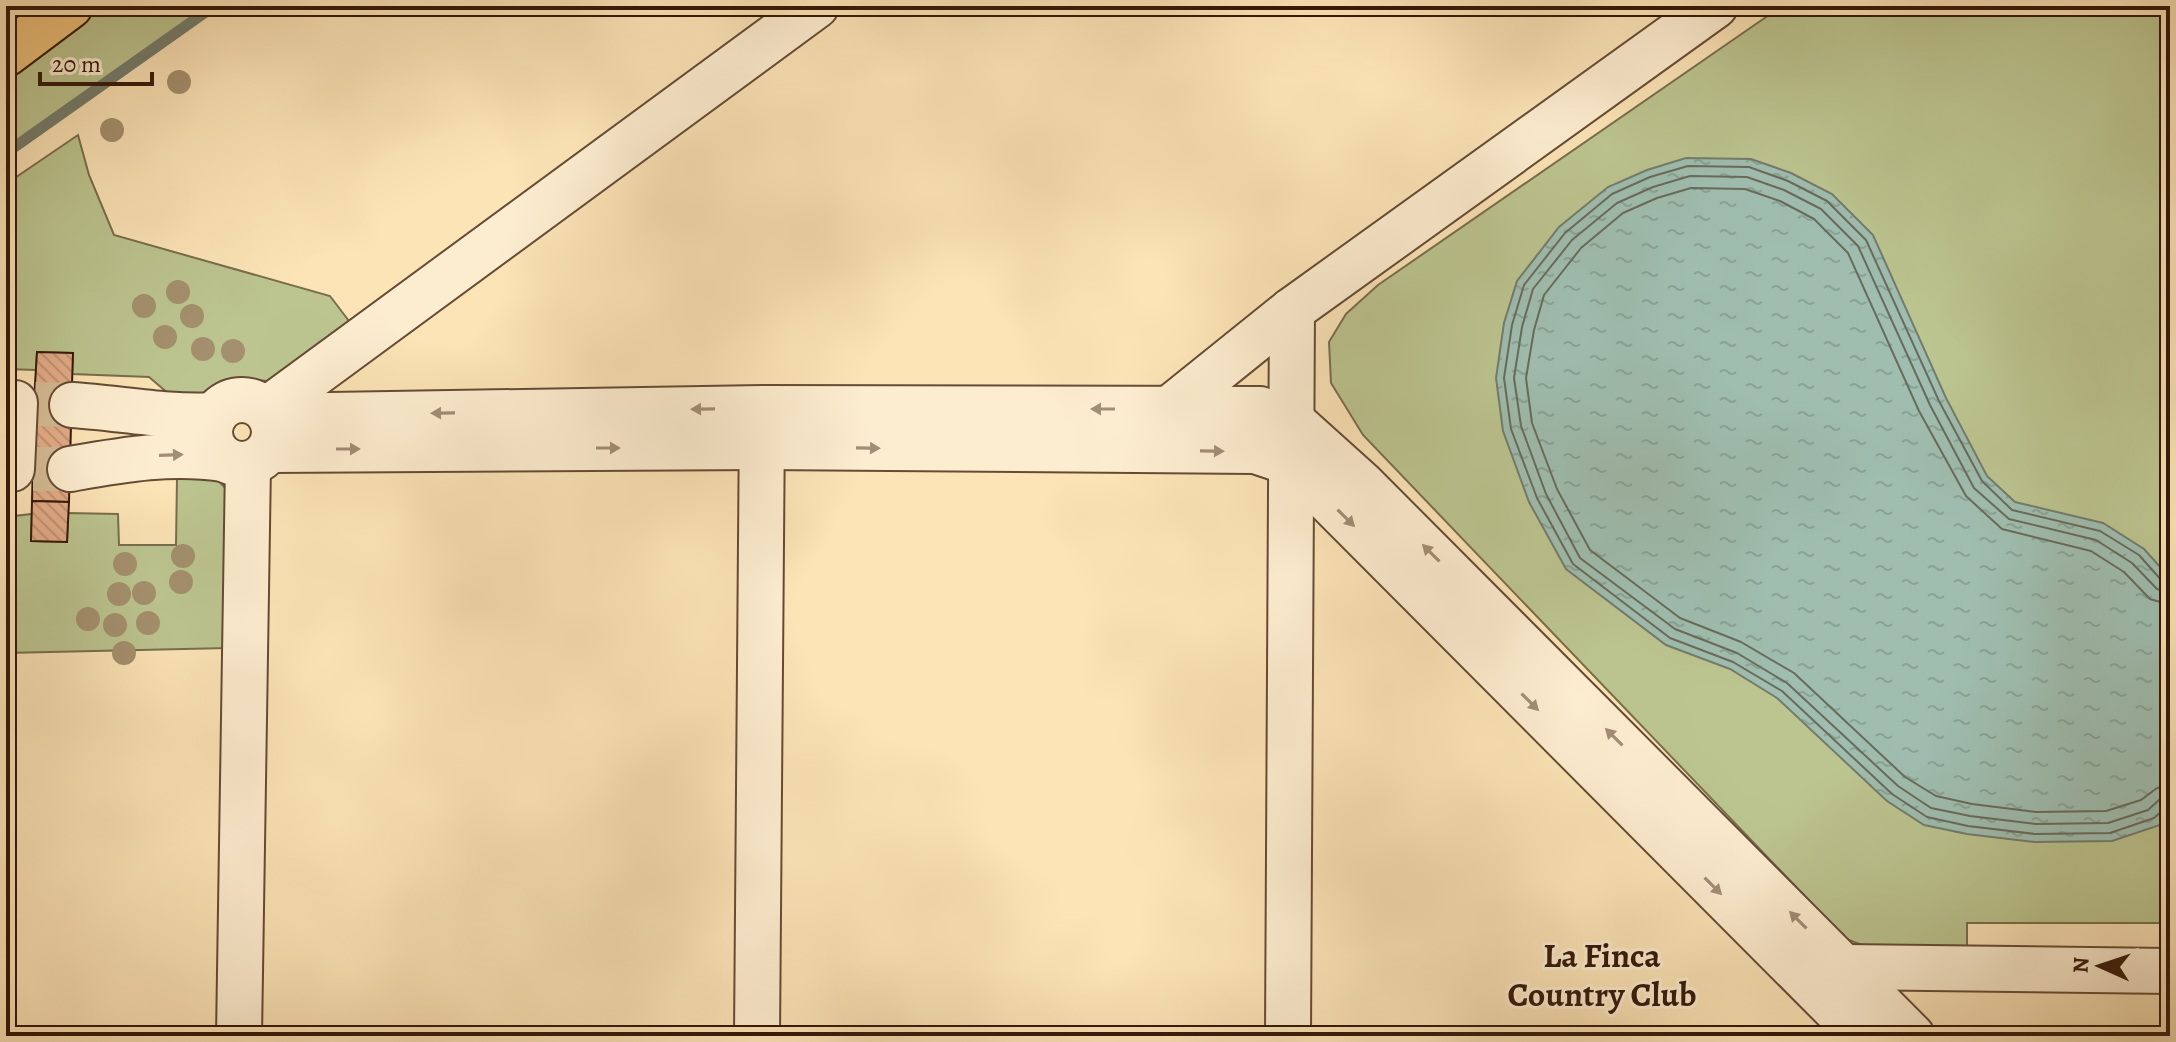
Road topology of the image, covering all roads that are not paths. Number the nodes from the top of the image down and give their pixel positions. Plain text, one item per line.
1 (70, 6) edge
2 (816, 6) edge
3 (1715, 6) edge
4 (6, 54) edge
5 (1292, 310) junction
6 (32, 404) edge
7 (121, 408) junction
8 (1291, 420) junction
9 (762, 427) junction
10 (1168, 430) junction
11 (256, 440) junction
12 (118, 461) junction
13 (1291, 463) junction
14 (25, 470) edge
15 (2170, 971) edge
16 (1835, 1003) edge
17 (239, 1036) edge
18 (757, 1036) edge
19 (1288, 1036) edge
20 (1862, 1036) edge
21 (1912, 1036) edge

1 - 4 main road
2 - 11 street
3 - 5 street
5 - 8 street
5 - 10 street
6 - 7 street
6 - 14 street
7 - 11 street
7 - 12 street
8 - 10 street
8 - 13 street
16 -> 8 street
9 - 10 street
9 - 11 street
9 - 18 street
10 -> 13 street
12 -> 11 street
11 - 17 street
12 - 14 street
13 -> 16 street
13 - 19 street
15 - 16 street
16 - 20 street
16 - 21 street

